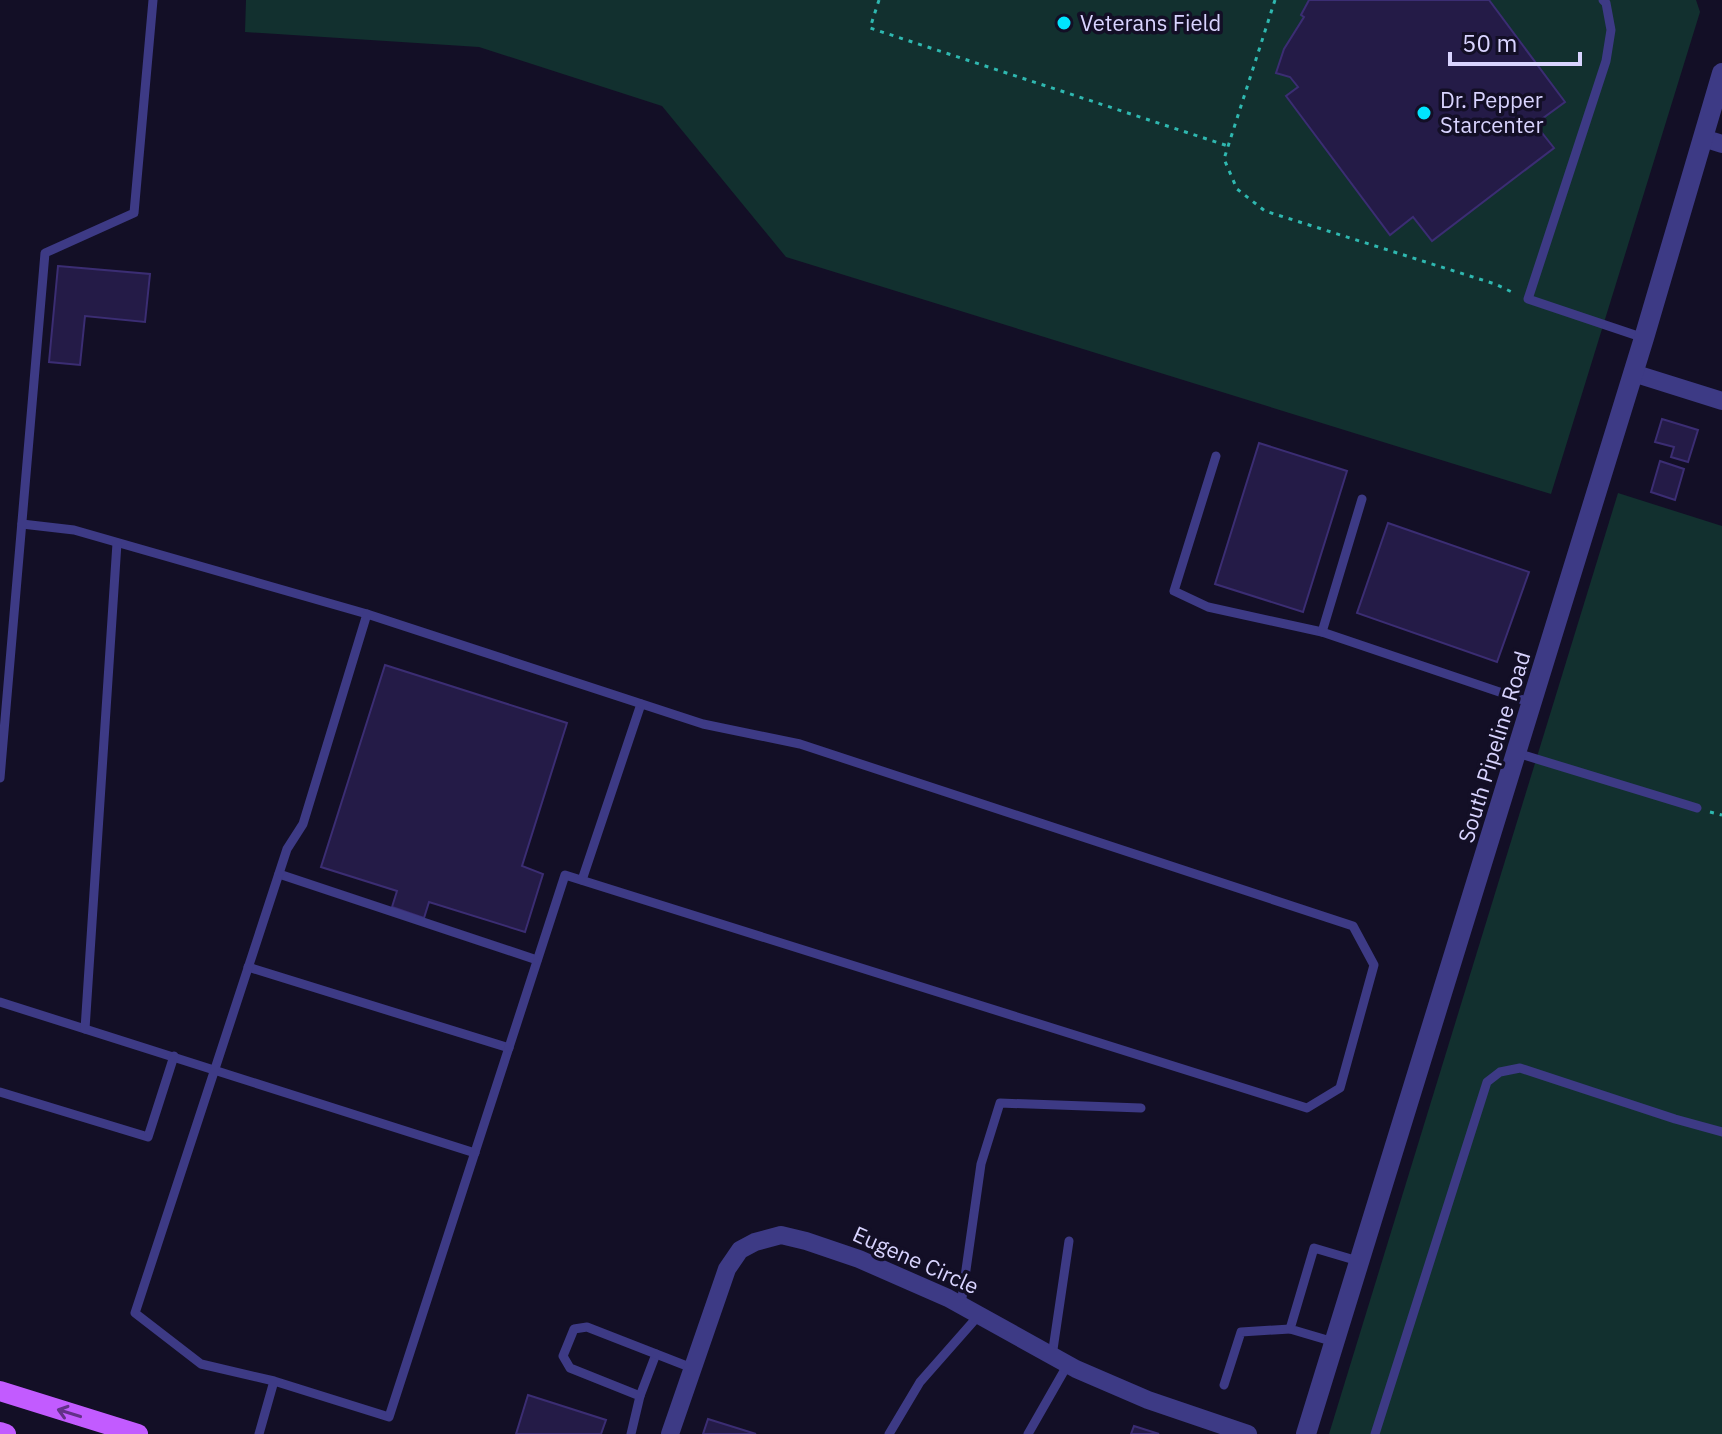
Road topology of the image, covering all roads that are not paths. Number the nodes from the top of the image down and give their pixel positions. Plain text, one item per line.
1 (153, 0) edge
2 (1603, 0) edge
3 (1722, 73) edge
4 (1712, 141) edge
5 (1644, 338) junction
6 (1633, 373) junction
7 (1722, 401) edge
8 (1216, 456) dead end
9 (1362, 499) dead end
10 (22, 524) junction
11 (117, 543) junction
12 (367, 614) junction
13 (1322, 632) junction
14 (1532, 703) junction
15 (641, 704) junction
16 (1517, 753) junction
17 (0, 778) edge
18 (1697, 808) dead end
19 (279, 874) junction
20 (582, 880) junction
21 (537, 960) junction
22 (248, 967) junction
23 (0, 1002) edge
24 (85, 1029) junction
25 (509, 1048) junction
26 (174, 1056) junction
27 (215, 1069) junction
28 (0, 1092) edge
29 (1141, 1108) dead end
30 (1722, 1132) edge
31 (475, 1153) junction
32 (1069, 1241) dead end
33 (1359, 1262) junction
34 (961, 1305) junction
35 (979, 1315) junction
36 (1290, 1329) junction
37 (1334, 1342) junction
38 (656, 1354) junction
39 (1060, 1360) junction
40 (692, 1368) junction
41 (274, 1381) junction
42 (1224, 1385) dead end
43 (0, 1391) edge
44 (640, 1396) junction
45 (138, 1434) edge
46 (259, 1434) edge
47 (631, 1434) edge
48 (670, 1434) edge
49 (889, 1434) edge
50 (1028, 1434) edge
51 (1248, 1434) edge
52 (1306, 1434) edge
53 (1375, 1434) edge

1 - 10 lane
2 - 5 lane
3 - 4 street, South Pipeline Road
4 - 5 street, South Pipeline Road
5 - 6 street, South Pipeline Road
6 - 7 street
6 - 14 street, South Pipeline Road
8 - 13 lane
9 - 13 lane
10 - 11 lane
10 - 17 lane
11 - 12 lane
11 - 24 lane
12 - 15 lane
12 - 19 lane
13 - 14 lane
14 - 16 street, South Pipeline Road
15 - 20 lane
15 - 20 lane
16 - 18 lane
16 - 33 street, South Pipeline Road
19 - 21 lane
19 - 22 lane
20 - 21 lane
21 - 25 lane
22 - 25 lane
22 - 27 lane
23 - 24 lane
24 - 26 lane
25 - 31 lane
26 - 27 lane
26 - 28 lane
27 - 31 lane
27 - 41 lane
29 - 34 lane
30 - 53 lane
31 - 41 lane
32 - 39 lane
33 - 36 lane
33 - 37 street, South Pipeline Road
34 - 35 street, Eugene Circle
34 - 40 street, Eugene Circle
35 - 39 street, Eugene Circle
35 - 49 lane
36 - 37 lane
36 - 42 lane
37 - 52 street, South Pipeline Road
38 - 40 lane
38 - 44 lane
38 - 44 lane
39 - 50 lane
39 - 51 street, Eugene Circle
40 - 48 street, Eugene Circle
41 - 46 lane
45 -> 43 main road
44 - 47 lane

